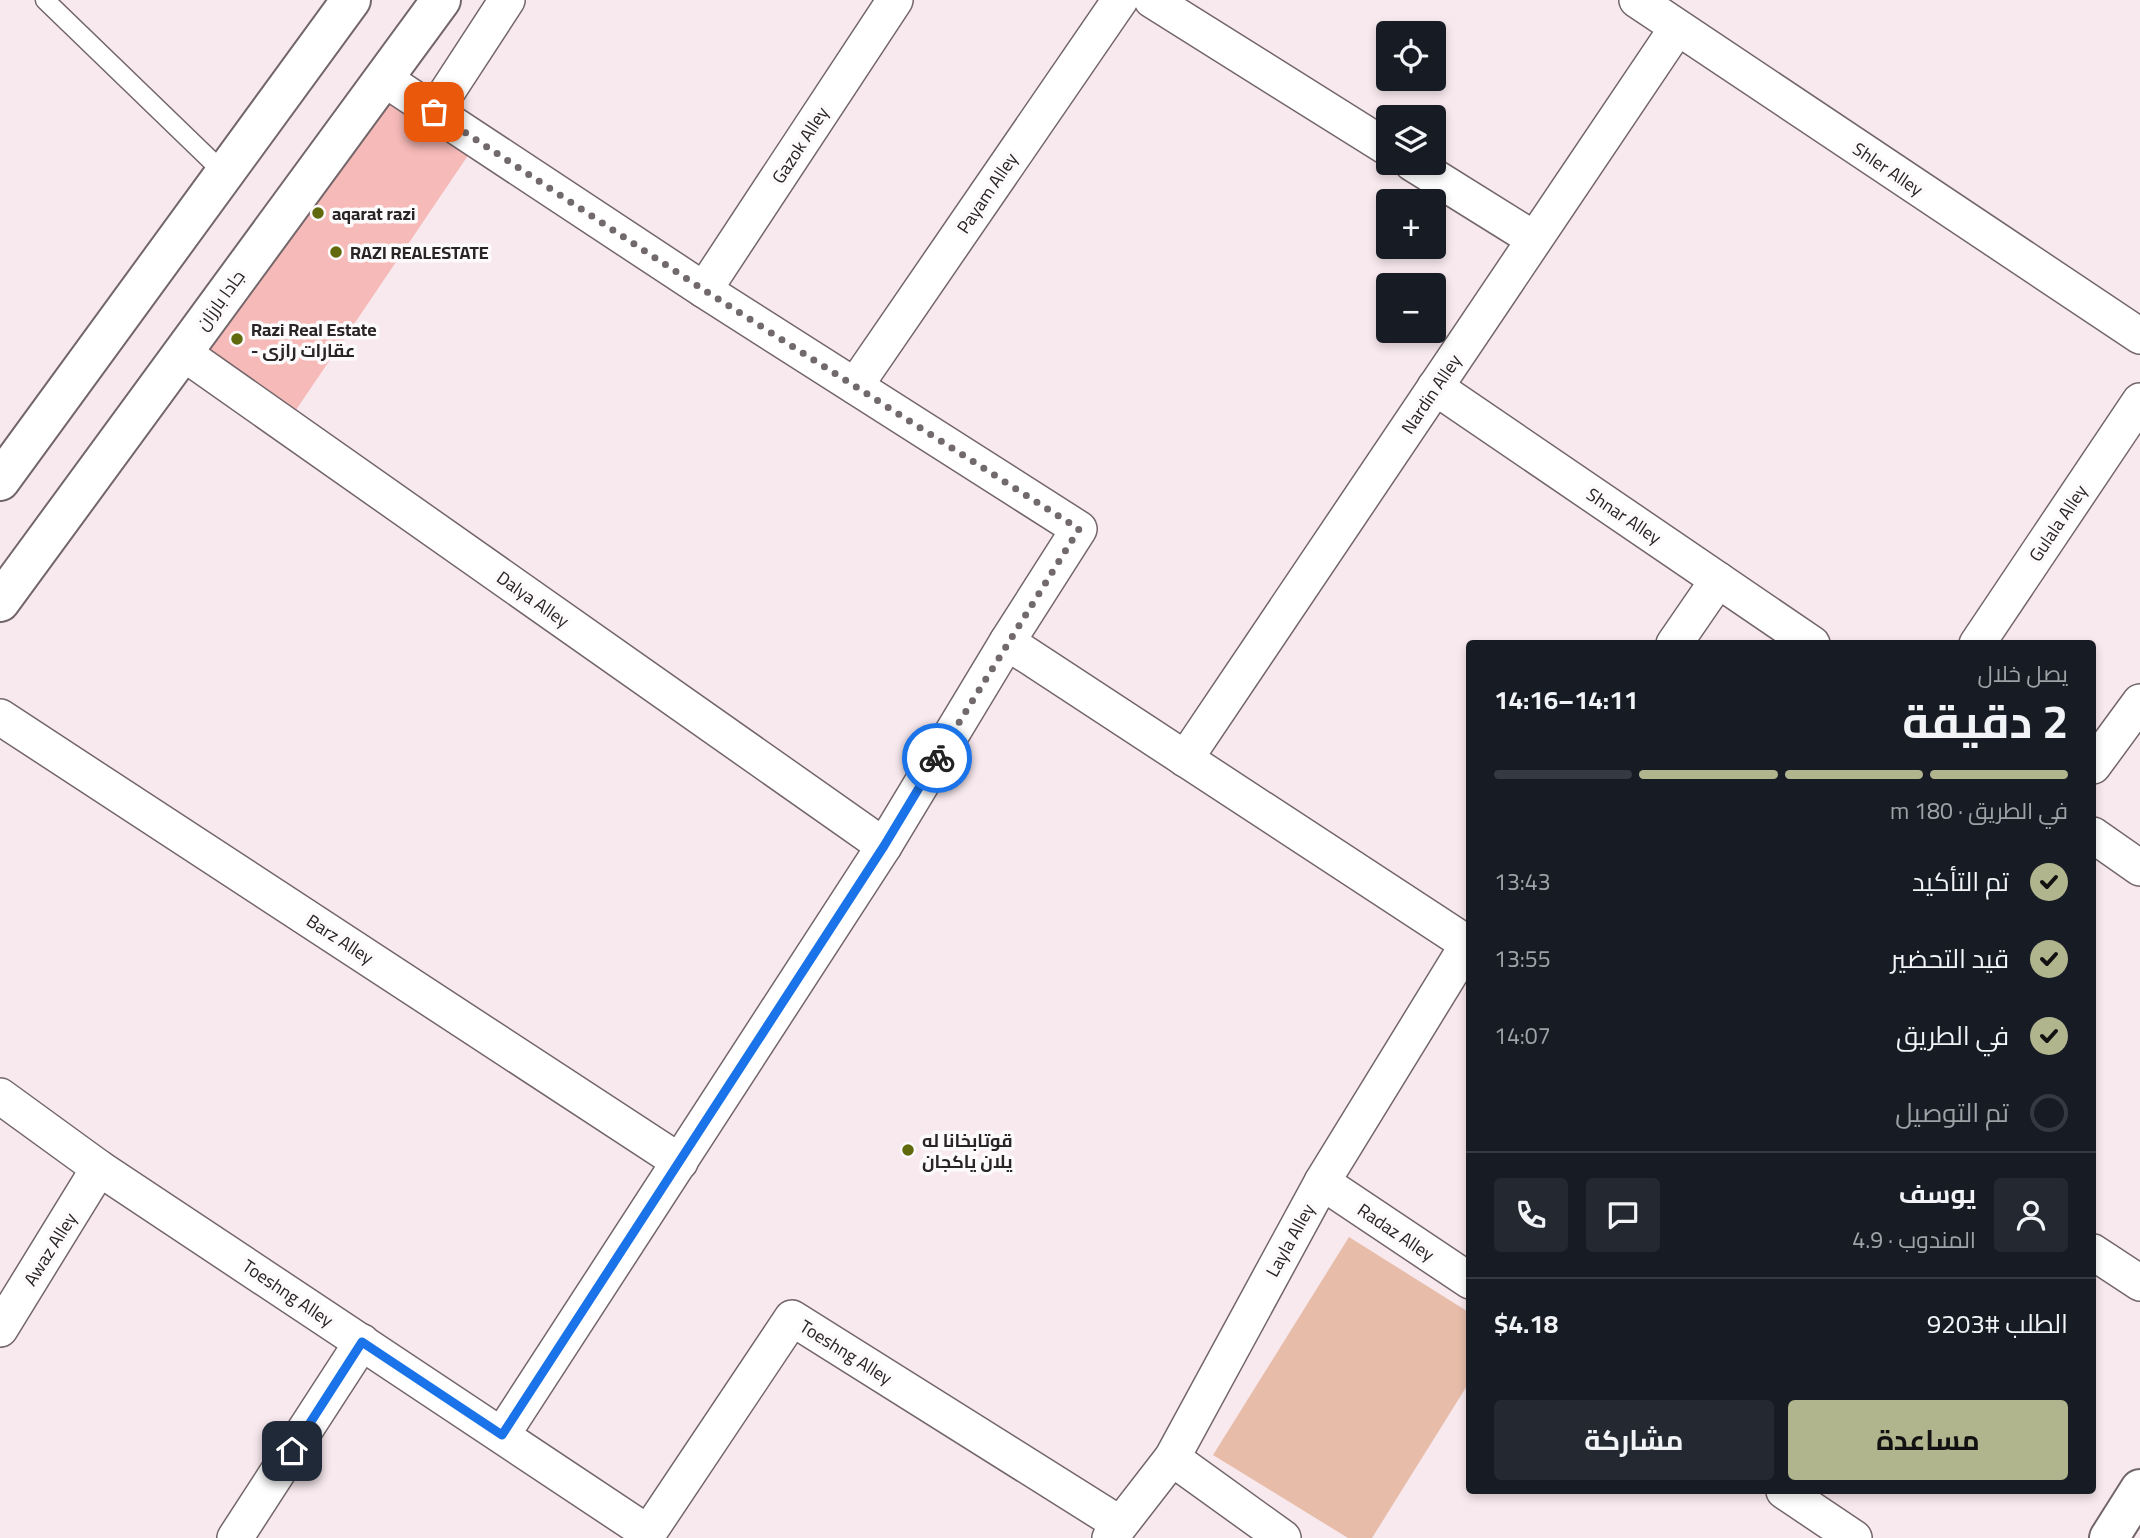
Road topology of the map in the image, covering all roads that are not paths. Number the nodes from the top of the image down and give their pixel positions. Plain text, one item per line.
1 (45, 0) edge
2 (351, 0) edge
3 (441, 0) edge
4 (506, 0) edge
5 (895, 0) edge
6 (1120, 0) edge
7 (1152, 0) edge
8 (1637, 0) edge
9 (1677, 29) junction
10 (383, 78) junction
11 (434, 112) junction
12 (1376, 140) edge
13 (224, 173) junction
14 (1431, 175) edge
15 (1534, 240) junction
16 (704, 290) junction
17 (2140, 336) edge
18 (182, 352) junction
19 (855, 386) junction
20 (1436, 387) junction
21 (2140, 401) edge
22 (0, 481) edge
23 (1718, 580) junction
24 (0, 602) edge
25 (1677, 640) edge
26 (1806, 640) edge
27 (1980, 640) edge
28 (1007, 642) junction
29 (2140, 702) edge
30 (0, 717) edge
31 (1185, 760) junction
32 (2096, 762) edge
33 (2096, 837) edge
34 (884, 846) junction
35 (2140, 867) edge
36 (1466, 940) edge
37 (1466, 947) edge
38 (0, 1096) edge
39 (680, 1162) junction
40 (99, 1168) junction
41 (1322, 1182) junction
42 (2096, 1254) edge
43 (1466, 1278) edge
44 (2140, 1283) edge
45 (0, 1329) edge
46 (362, 1342) junction
47 (502, 1435) junction
48 (1171, 1458) junction
49 (2140, 1489) edge
50 (1788, 1494) edge
51 (1115, 1531) edge
52 (647, 1536) edge
53 (235, 1538) edge
54 (1283, 1538) edge
55 (1854, 1538) edge
56 (2109, 1538) edge

1 - 13 lane
2 - 13 main road
3 - 10 main road, جادا بارزان
4 - 11 street
5 - 16 street, Gazok Alley
6 - 19 street, Payam Alley
7 - 12 street
8 - 9 street, Shler Alley
9 - 15 street, Nardin Alley
9 - 17 street, Shler Alley
10 - 11 street
10 - 18 main road, جادا بارزان
11 - 16 street
13 - 22 main road
14 - 15 street
15 - 20 street, Nardin Alley
16 - 19 street
18 - 24 main road, جادا بارزان
18 - 34 street, Dalya Alley
19 - 28 street
20 - 23 street, Shnar Alley
20 - 31 street, Nardin Alley
21 - 27 street, Gulala Alley
23 - 25 street
23 - 26 street, Shnar Alley
28 - 31 street
28 - 34 street
29 - 32 street
30 - 39 street, Barz Alley
31 - 36 street
33 - 35 street
34 - 39 street
37 - 41 street, Layla Alley
38 - 40 street, Toeshng Alley
39 - 47 street
40 - 45 street, Awaz Alley
40 - 46 street, Toeshng Alley
41 - 43 street, Radaz Alley
41 - 48 street, Layla Alley
42 - 44 street
46 - 47 street, Toeshng Alley
46 - 53 street
47 - 52 street, Toeshng Alley
48 - 51 street, Layla Alley
48 - 54 street
49 - 56 main road
50 - 55 street
51 - 52 street, Toeshng Alley

